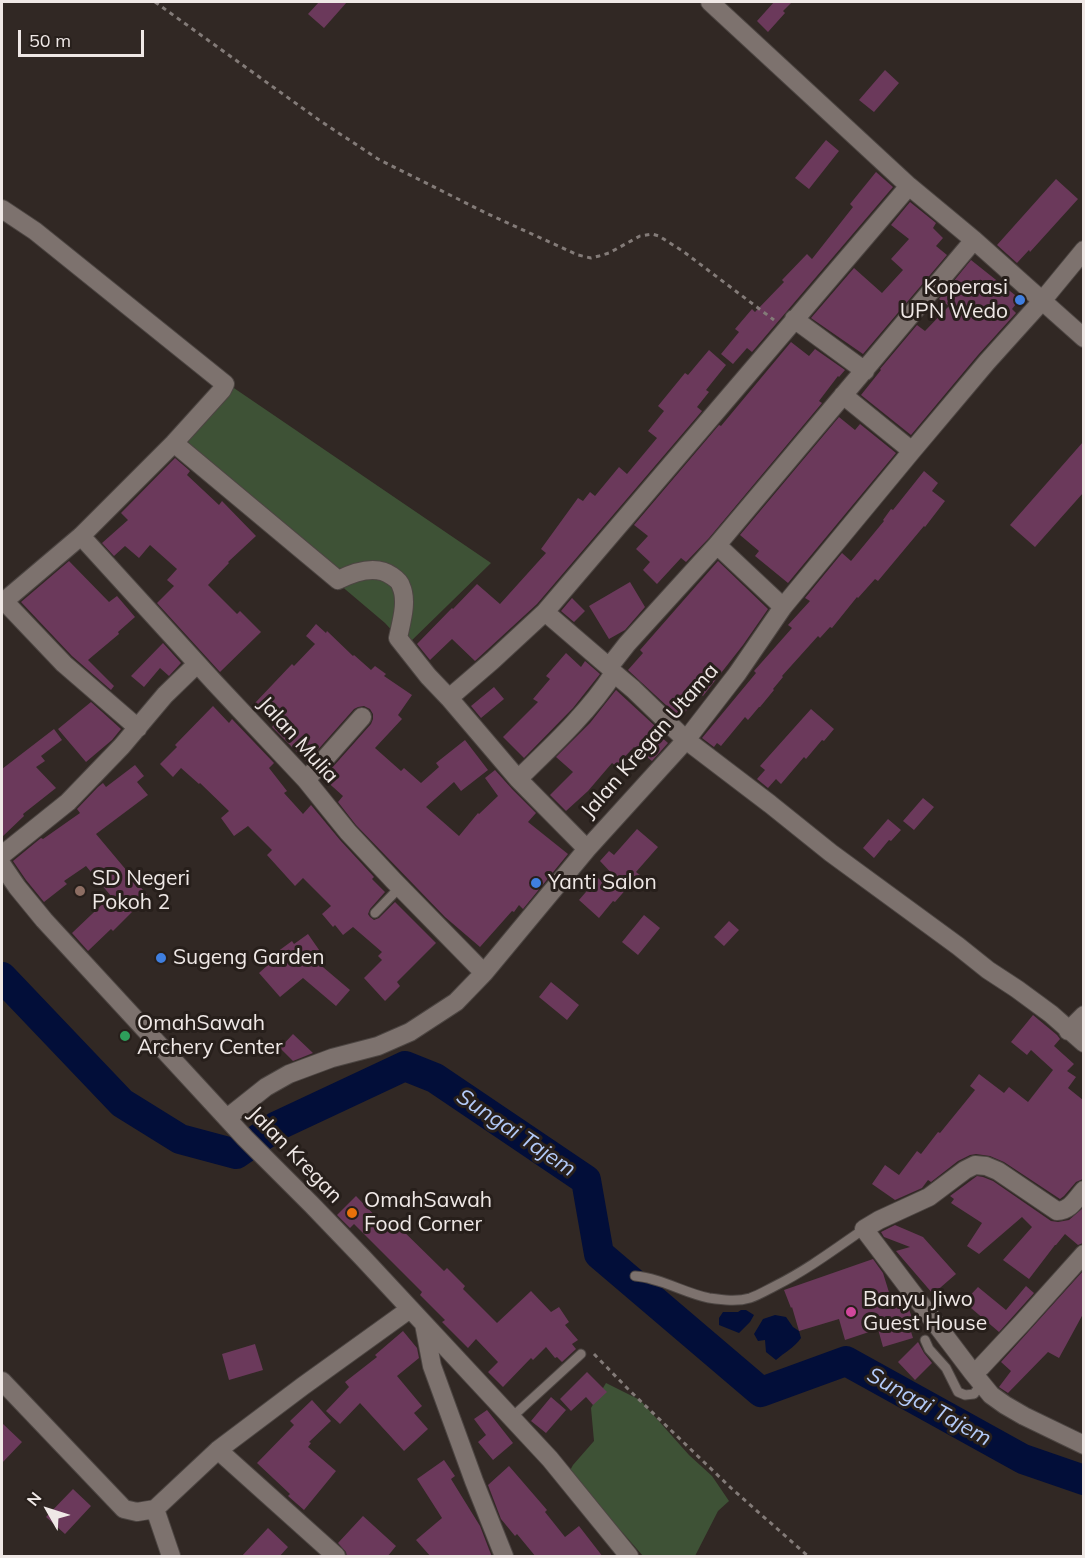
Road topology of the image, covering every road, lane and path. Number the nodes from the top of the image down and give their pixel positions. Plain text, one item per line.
1 (155, 2) edge
2 (710, 2) edge
3 (909, 186) junction
4 (2, 209) edge
5 (974, 240) junction
6 (1083, 250) edge
7 (1042, 301) junction
8 (790, 324) junction
9 (1083, 338) edge
10 (865, 370) junction
11 (843, 395) junction
12 (174, 443) junction
13 (912, 451) junction
14 (81, 536) junction
15 (717, 545) junction
16 (3, 602) edge
17 (783, 607) junction
18 (544, 612) junction
19 (197, 664) junction
20 (449, 698) junction
21 (362, 717) dead end
22 (138, 728) junction
23 (686, 740) junction
24 (518, 779) junction
25 (306, 780) junction
26 (587, 849) junction
27 (2, 855) edge
28 (2, 865) edge
29 (400, 887) junction
30 (375, 913) dead end
31 (484, 973) junction
32 (1083, 1014) edge
33 (1068, 1031) junction
34 (1083, 1044) edge
35 (227, 1118) junction
36 (1083, 1190) edge
37 (864, 1229) junction
38 (1083, 1254) edge
39 (635, 1276) dead end
40 (410, 1309) junction
41 (424, 1323) junction
42 (925, 1340) dead end
43 (581, 1354) joint
44 (977, 1379) junction
45 (2, 1381) edge
46 (511, 1418) junction
47 (1083, 1445) edge
48 (218, 1450) junction
49 (155, 1509) junction
50 (169, 1554) edge
51 (336, 1557) edge
52 (504, 1557) edge
53 (630, 1557) edge
54 (808, 1557) edge

1 - 8 path
2 - 3 street
3 - 5 street
3 - 8 street
4 - 12 street
5 - 7 street
5 - 10 street
6 - 7 street, Jalan Kregan Utama
7 - 9 street
7 - 13 street, Jalan Kregan Utama
8 - 10 street
8 - 18 street
10 - 11 street
11 - 13 street
11 - 15 street
12 - 14 street
12 - 20 street
13 - 17 street, Jalan Kregan Utama
14 - 16 street
14 - 19 street, Jalan Mulia
15 - 17 street
15 - 18 street
16 - 22 street
17 - 23 street, Jalan Kregan Utama
18 - 20 street
19 - 22 street
19 - 25 street, Jalan Mulia
20 - 24 street
21 - 25 street
22 - 27 street
23 - 24 street
23 - 26 street, Jalan Kregan Utama
23 - 33 street
24 - 26 street
25 - 29 street, Jalan Mulia
26 - 31 street, Jalan Kregan Utama
28 - 35 street, Jalan Kregan
29 - 30 lane
29 - 31 street, Jalan Mulia
31 - 35 street, Jalan Kregan Utama
32 - 33 street
33 - 34 street
35 - 40 street, Jalan Kregan
36 - 37 street
37 - 39 lane
37 - 44 street
38 - 44 street
40 - 41 street, Jalan Kregan
40 - 48 street
41 - 46 street, Jalan Kregan
41 - 52 street
42 - 44 lane
43 - 46 lane
43 - 54 path
44 - 47 street
45 - 49 street
46 - 53 street, Jalan Kregan
48 - 49 street
48 - 51 street
49 - 50 street

